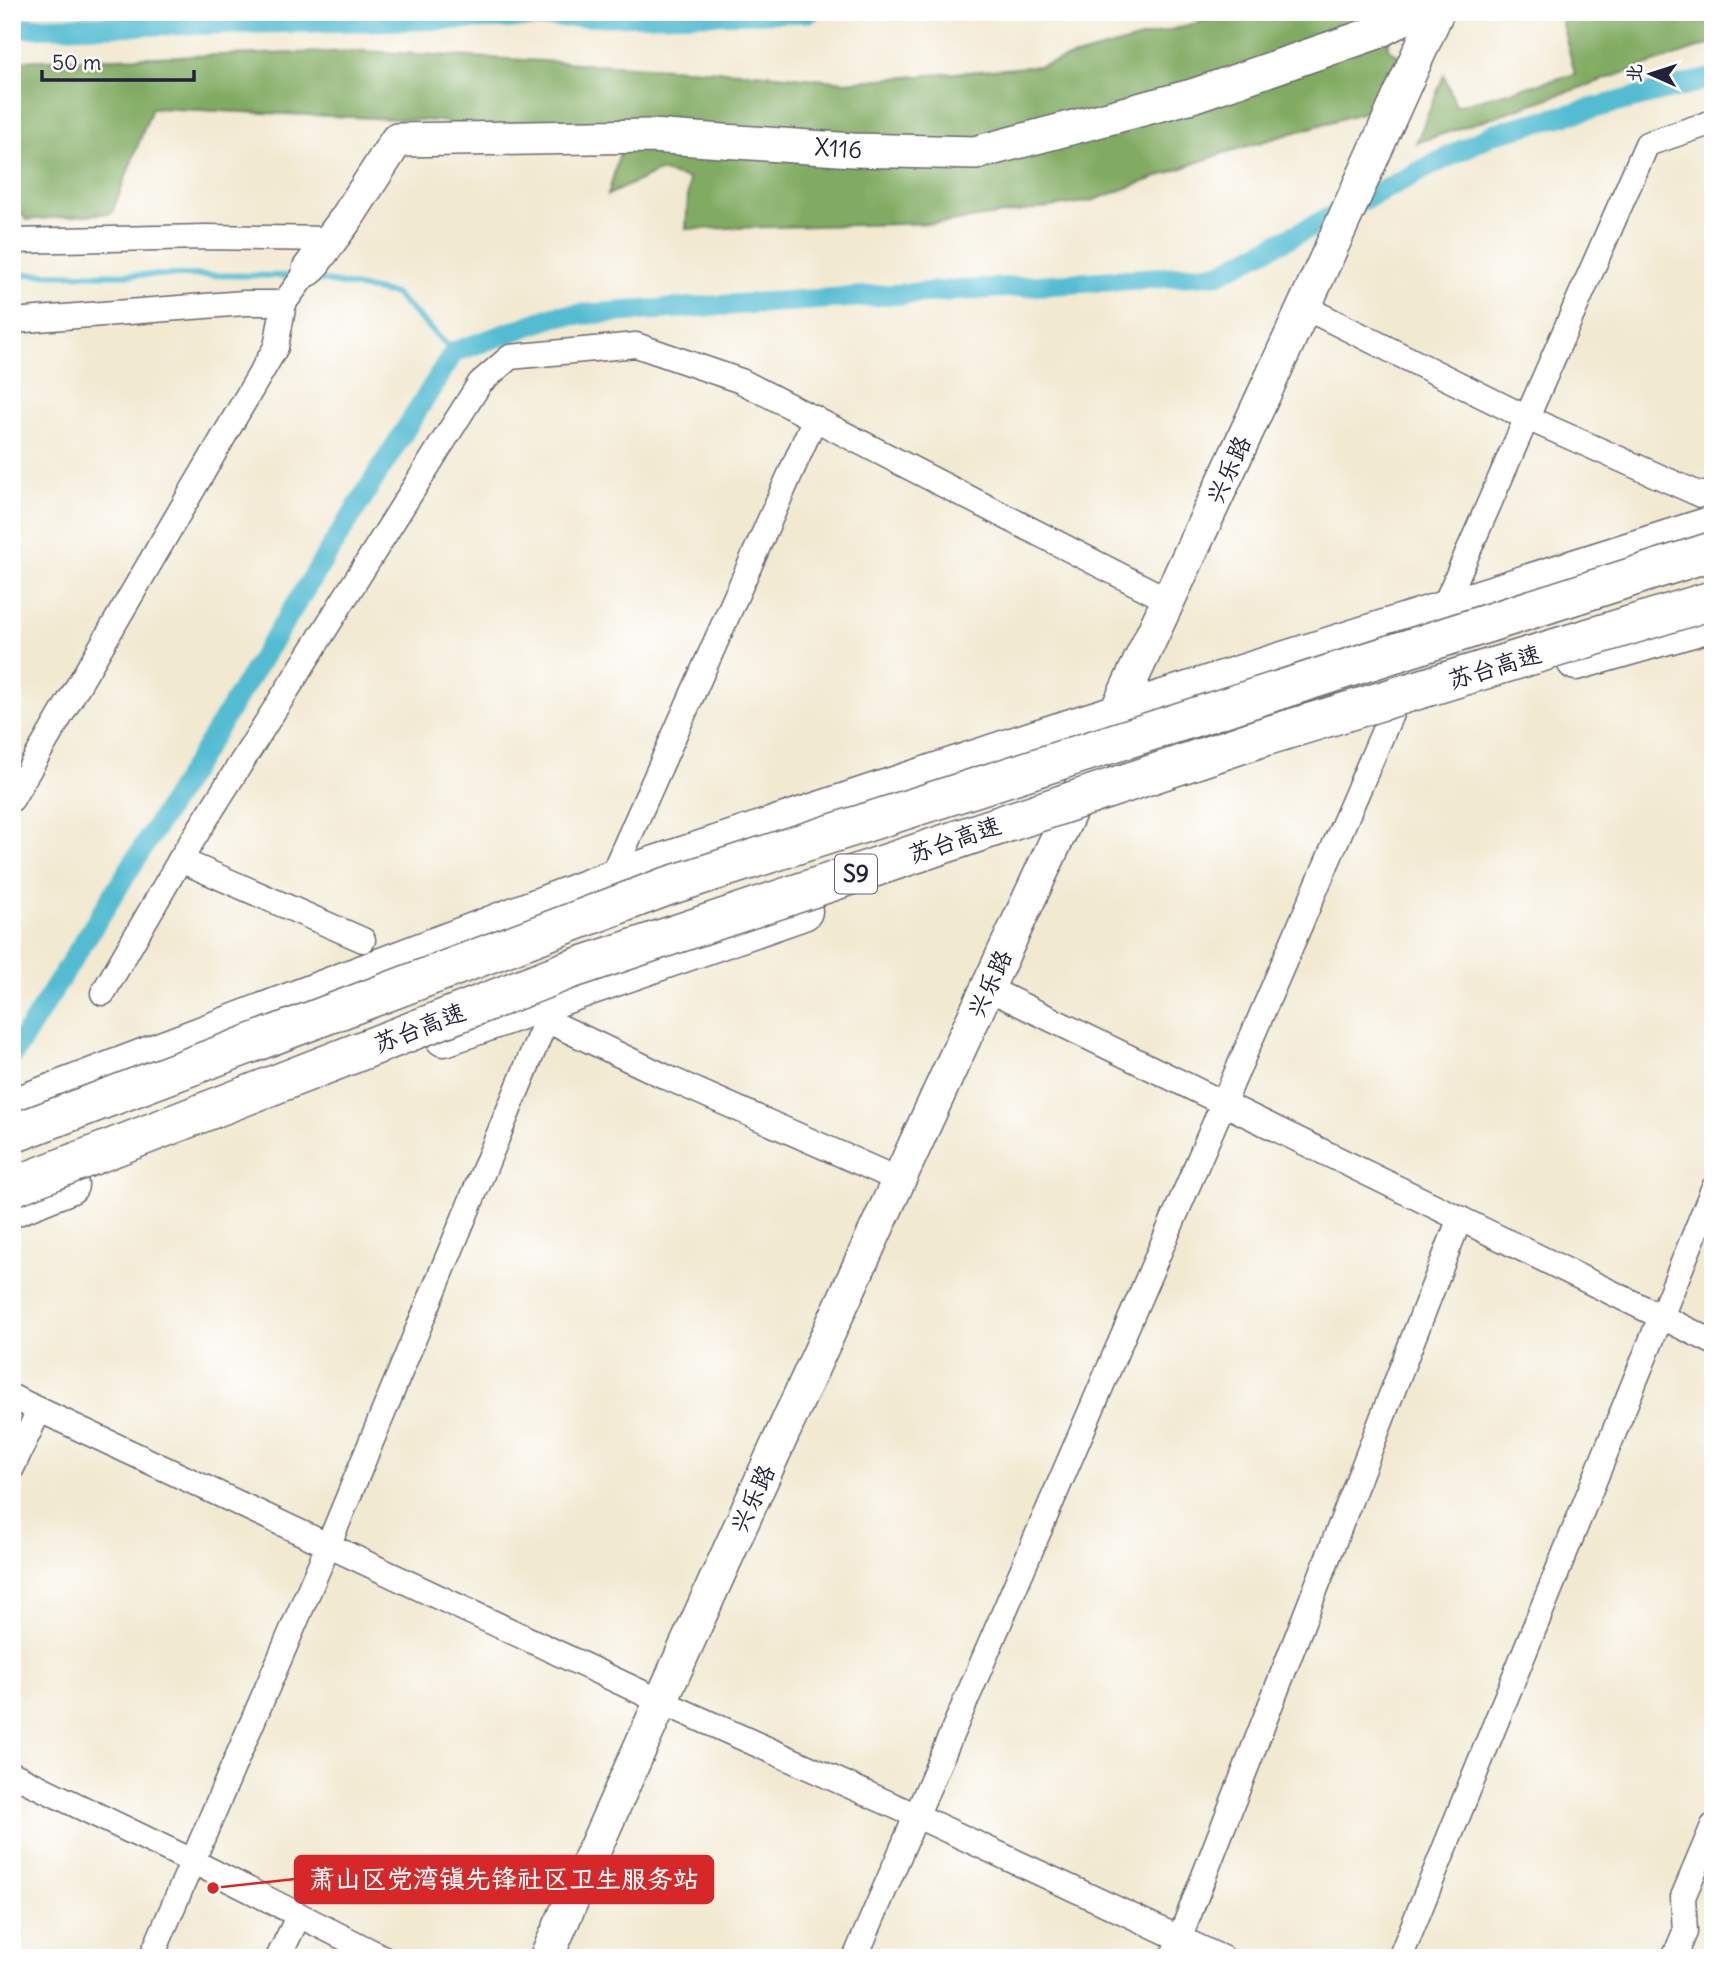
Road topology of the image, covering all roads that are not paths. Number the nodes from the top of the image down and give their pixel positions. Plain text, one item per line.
1 (1415, 12) edge
2 (1437, 12) edge
3 (1713, 122) edge
4 (331, 239) junction
5 (12, 241) edge
6 (296, 285) junction
7 (1304, 307) junction
8 (12, 321) edge
9 (814, 418) junction
10 (1527, 418) junction
11 (1713, 492) edge
12 (1713, 525) edge
13 (1713, 551) edge
14 (1168, 600) junction
15 (1713, 600) edge
16 (1442, 611) junction
17 (1713, 622) edge
18 (1391, 714) junction
19 (1115, 715) junction
20 (12, 799) edge
21 (1064, 823) junction
22 (180, 860) junction
23 (610, 880) junction
24 (363, 940) dead end
25 (987, 988) junction
26 (103, 993) dead end
27 (28, 1102) edge
28 (1225, 1104) junction
29 (12, 1134) edge
30 (899, 1181) junction
31 (12, 1187) edge
32 (1713, 1189) edge
33 (12, 1208) edge
34 (1460, 1218) junction
35 (1661, 1316) junction
36 (1713, 1342) edge
37 (12, 1397) edge
38 (39, 1410) junction
39 (12, 1468) edge
40 (328, 1546) junction
41 (660, 1701) junction
42 (12, 1774) edge
43 (917, 1816) junction
44 (1713, 1826) edge
45 (192, 1861) junction
46 (299, 1915) junction
47 (1176, 1948) edge
48 (151, 1958) edge
49 (278, 1958) edge
50 (384, 1958) edge
51 (546, 1958) edge
52 (855, 1958) edge
53 (1222, 1958) edge
54 (1399, 1958) edge
55 (1674, 1958) edge

1 - 4 main road, X116
2 - 7 main road, 兴乐路
3 - 10 street
4 - 5 street
4 - 6 main road, X116
6 - 8 street
6 - 20 street
7 - 10 street
7 - 14 main road, 兴乐路
9 - 14 street
9 - 22 street
9 - 23 street
10 - 11 street
10 - 16 street
12 - 16 main road
13 - 29 main road, 苏台高速 / S9, bridge
14 - 19 main road, 兴乐路
15 - 31 main road, 苏台高速 / S9, bridge
16 - 19 main road
17 - 18 main road
18 - 21 main road
18 - 28 street
19 - 21 main road, 兴乐路
19 - 23 main road
21 - 25 main road, 兴乐路
21 - 33 main road
22 - 24 street
22 - 26 street
23 - 27 main road
25 - 28 street
25 - 30 main road, 兴乐路
28 - 34 street
28 - 43 street
30 - 40 street
30 - 41 main road, 兴乐路
32 - 35 street
34 - 35 street
34 - 47 street
35 - 36 street
35 - 54 street
37 - 38 street
38 - 39 street
38 - 40 street
40 - 41 street
40 - 45 street
41 - 43 street
41 - 51 main road, 兴乐路
42 - 45 street
43 - 47 street
43 - 52 street
44 - 55 street
45 - 46 street
45 - 48 street
46 - 49 street
46 - 50 street
47 - 53 street

